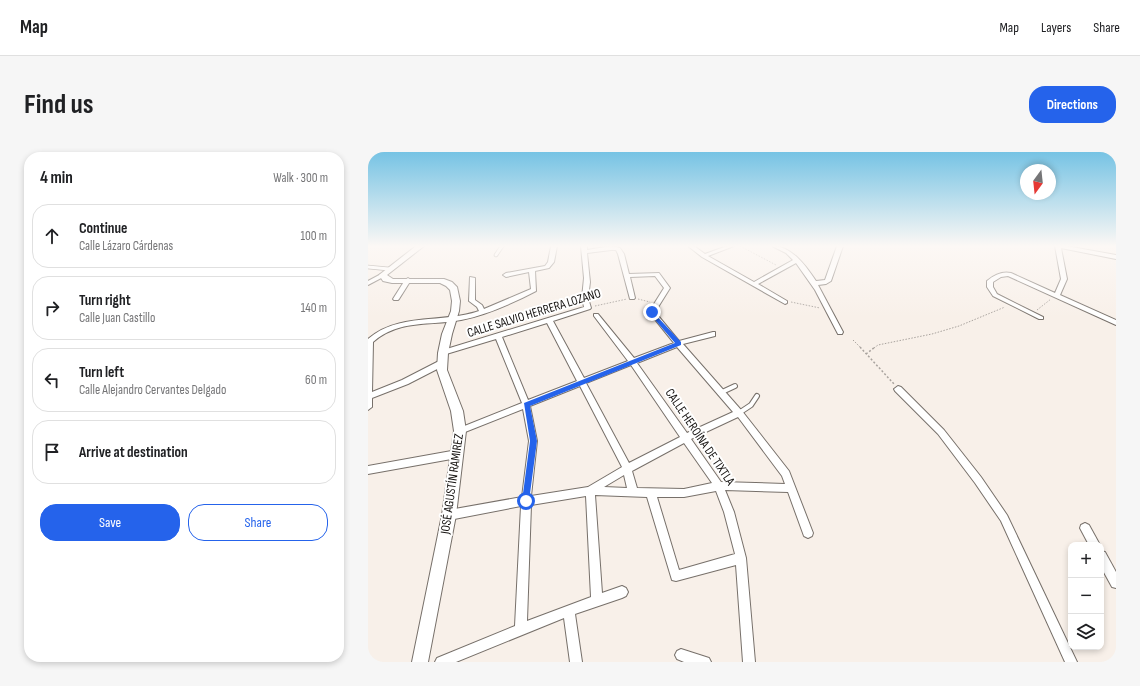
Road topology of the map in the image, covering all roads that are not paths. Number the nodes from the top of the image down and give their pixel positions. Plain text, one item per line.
1 (388, 270) edge
2 (538, 270) edge
3 (586, 270) edge
4 (625, 270) edge
5 (729, 270) edge
6 (778, 270) edge
7 (804, 270) edge
8 (832, 270) edge
9 (1063, 270) edge
10 (532, 271) junction
11 (383, 275) junction
12 (506, 275) dead end
13 (626, 276) junction
14 (472, 278) dead end
15 (408, 280) junction
16 (368, 283) edge
17 (814, 283) junction
18 (754, 284) junction
19 (1056, 296) junction
20 (632, 298) road end
21 (396, 299) dead end
22 (785, 302) road end
23 (482, 311) junction
24 (596, 315) dead end
25 (1041, 318) dead end
26 (452, 320) junction
27 (549, 320) junction
28 (1116, 323) edge
29 (840, 332) dead end
30 (713, 334) dead end
31 (498, 335) junction
32 (679, 343) junction
33 (443, 358) junction
34 (633, 362) junction
35 (582, 383) junction
36 (735, 386) dead end
37 (898, 389) road end
38 (719, 393) junction
39 (757, 396) dead end
40 (368, 397) edge
41 (526, 404) junction
42 (368, 407) edge
43 (739, 413) junction
44 (460, 431) junction
45 (686, 437) junction
46 (457, 454) junction
47 (627, 468) junction
48 (368, 470) edge
49 (719, 486) junction
50 (791, 488) junction
51 (590, 491) junction
52 (633, 492) junction
53 (652, 493) junction
54 (526, 501) junction
55 (449, 515) junction
56 (1085, 528) dead end
57 (808, 533) dead end
58 (1093, 542) edge
59 (740, 558) junction
60 (1104, 561) edge
61 (1116, 583) edge
62 (622, 592) dead end
63 (597, 600) junction
64 (569, 610) junction
65 (521, 629) junction
66 (680, 655) dead end
67 (420, 662) edge
68 (441, 662) edge
69 (576, 662) edge
70 (704, 662) edge
71 (749, 662) edge
72 (1071, 662) edge

1 - 11 street
2 - 10 street
3 - 27 street, CALLE SALVIO HERRERA LOZANO
4 - 13 street
5 - 18 street
6 - 18 street
7 - 17 street
8 - 17 street
9 - 19 street
10 - 12 street
10 - 23 street
11 - 15 street, JOSÉ AGUSTÍN RAMIREZ
11 - 16 street
13 - 20 street
13 - 32 street
14 - 23 street
15 - 21 street
15 - 26 street, JOSÉ AGUSTÍN RAMIREZ
17 - 29 street
18 - 22 street
19 - 25 street
19 - 28 street
23 - 26 street
24 - 34 street, CALLE HEROÍNA DE TIXTLA
26 - 33 street, JOSÉ AGUSTÍN RAMIREZ
26 - 40 street
27 - 31 street, CALLE SALVIO HERRERA LOZANO
27 - 35 street
30 - 32 street
31 - 33 street, CALLE SALVIO HERRERA LOZANO
31 - 41 street
32 - 34 street
32 - 38 street
33 - 40 street, CALLE SALVIO HERRERA LOZANO
33 - 44 street, JOSÉ AGUSTÍN RAMIREZ
34 - 35 street
34 - 45 street, CALLE HEROÍNA DE TIXTLA
35 - 41 street
35 - 47 street
36 - 38 lane
37 - 72 street
38 - 43 street
39 - 43 lane
40 - 42 street
41 - 44 street
41 - 54 street
43 - 45 street
43 - 50 street
44 - 46 street, JOSÉ AGUSTÍN RAMIREZ
45 - 47 street
45 - 49 street, CALLE HEROÍNA DE TIXTLA
46 - 48 street
46 - 55 street, JOSÉ AGUSTÍN RAMIREZ
47 - 51 street
47 - 52 street
49 - 50 street
49 - 53 street
49 - 59 street, CALLE HEROÍNA DE TIXTLA
50 - 57 street
51 - 52 street
51 - 54 street
51 - 63 street
52 - 53 street
53 - 59 street
54 - 55 street
54 - 65 street
55 - 67 street, JOSÉ AGUSTÍN RAMIREZ
56 - 58 street
59 - 71 street, CALLE HEROÍNA DE TIXTLA
60 - 61 street
62 - 63 street
63 - 64 street
64 - 65 street
64 - 69 street
65 - 68 street
66 - 70 street

